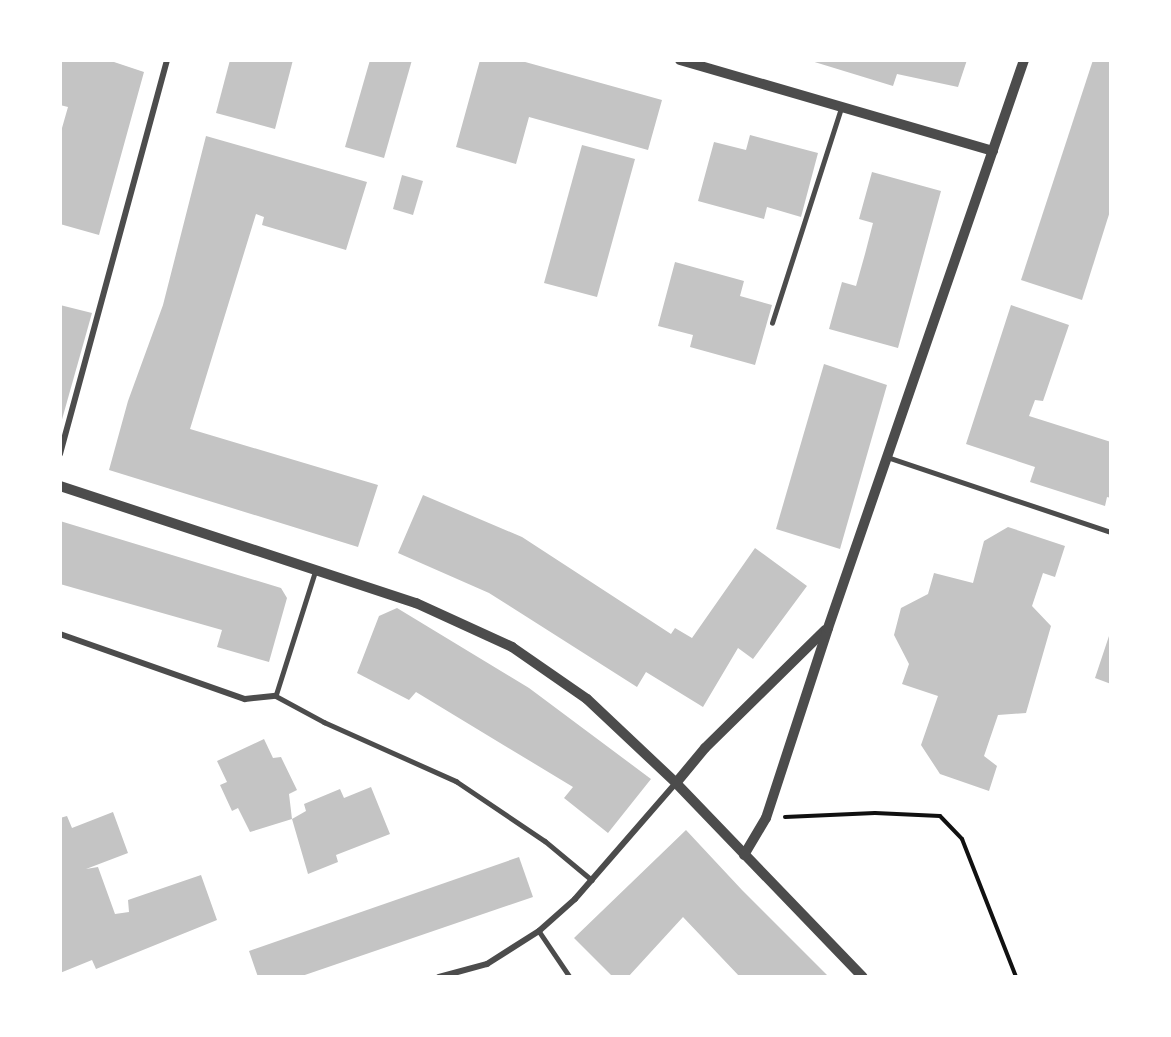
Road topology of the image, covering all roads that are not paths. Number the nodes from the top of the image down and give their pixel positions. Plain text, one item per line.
1 (167, 60) edge
2 (680, 60) edge
3 (1024, 60) edge
4 (842, 106) junction
5 (993, 151) junction
6 (772, 323) dead end
7 (60, 454) edge
8 (887, 457) junction
9 (60, 486) edge
10 (1111, 532) edge
11 (316, 570) junction
12 (828, 628) junction
13 (60, 634) edge
14 (276, 696) junction
15 (676, 783) junction
16 (744, 855) junction
17 (592, 880) junction
18 (539, 931) junction
19 (439, 977) edge
20 (570, 977) edge
21 (863, 977) edge

1 - 7 street
2 - 4 street
3 - 5 street
4 - 5 street
4 - 6 lane
5 - 8 street
8 - 10 lane
8 - 12 street
9 - 11 street
11 - 14 lane
11 - 15 street
12 - 15 street
12 - 16 street
13 - 14 street
14 - 17 lane
15 - 16 street
15 - 17 street
16 - 21 street
17 - 18 street
18 - 19 street
18 - 20 lane

